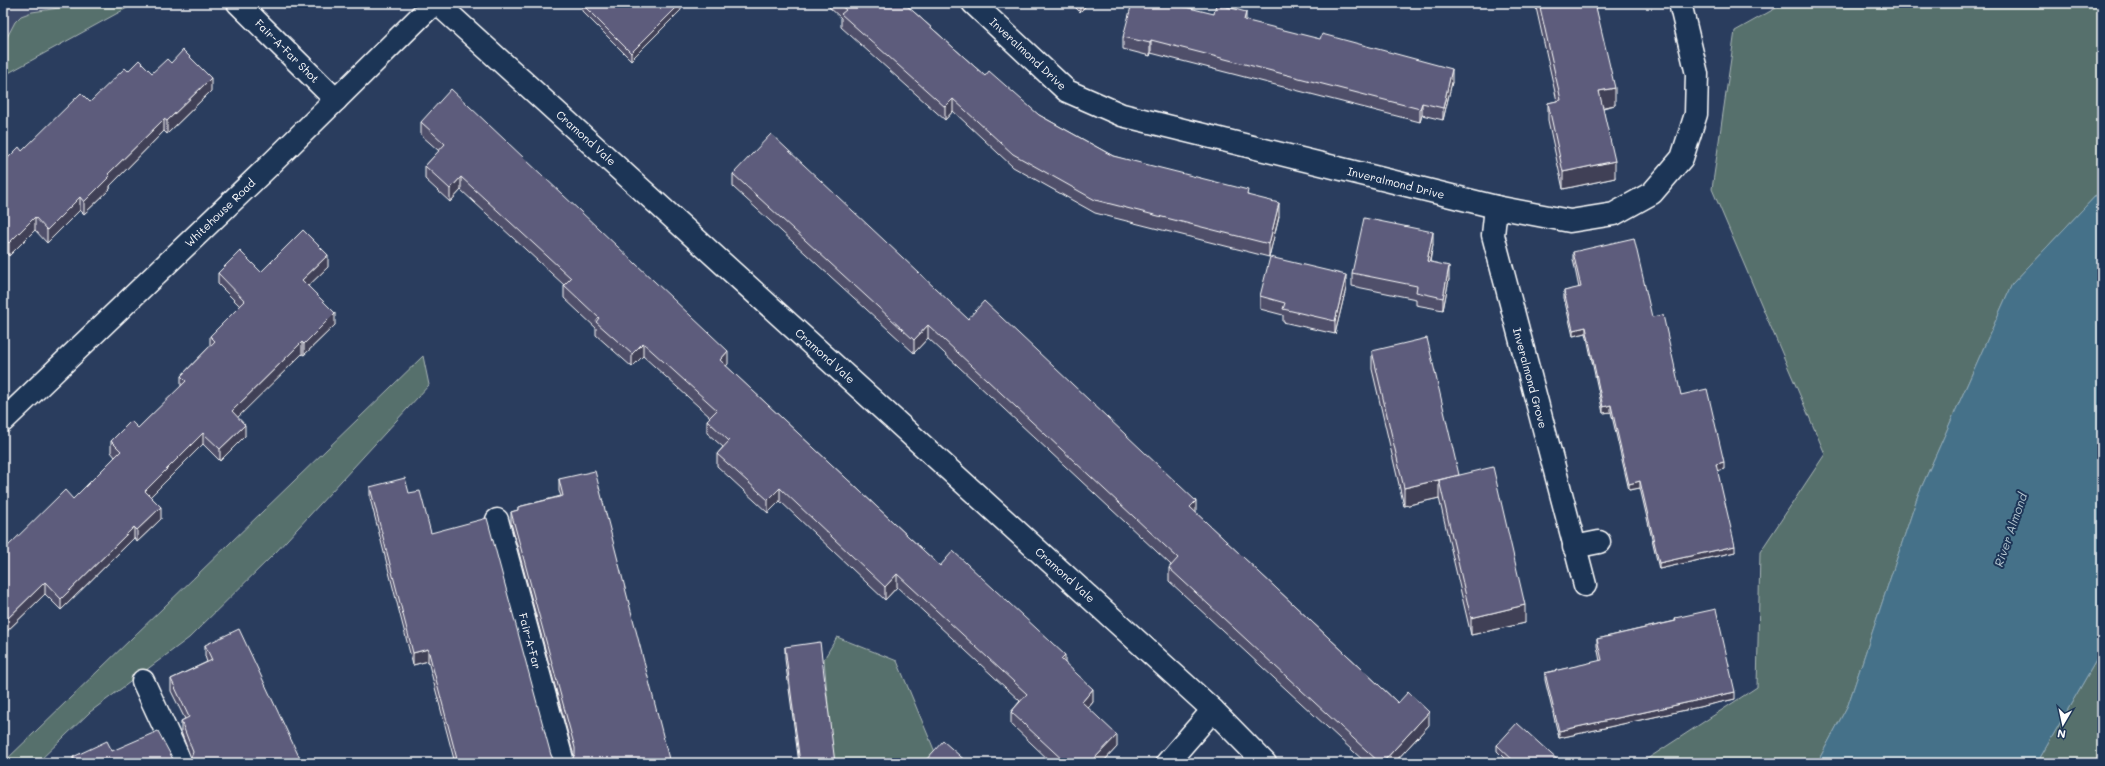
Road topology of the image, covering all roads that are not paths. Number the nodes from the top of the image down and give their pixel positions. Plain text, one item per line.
1 (238, 3) edge
2 (434, 3) edge
3 (437, 3) edge
4 (973, 3) edge
5 (1680, 3) edge
6 (336, 100) junction
7 (1496, 207) junction
8 (3, 421) edge
9 (497, 520) dead end
10 (1599, 542) dead end
11 (1574, 547) junction
12 (1585, 585) dead end
13 (143, 681) dead end
14 (1213, 710) junction
15 (181, 763) edge
16 (563, 763) edge
17 (1167, 763) edge
18 (1264, 763) edge

1 - 6 street, Fair-A-Far Shot
2 - 6 street, Whitehouse Road
3 - 14 street, Cramond Vale
4 - 7 street, Inveralmond Drive
5 - 7 street, Inveralmond Drive
6 - 8 street, Whitehouse Road
7 - 11 street, Inveralmond Grove
9 - 16 street, Fair-A-Far
10 - 11 street
11 - 12 street, Inveralmond Grove
13 - 15 street
14 - 17 street
14 - 18 street, Cramond Vale

